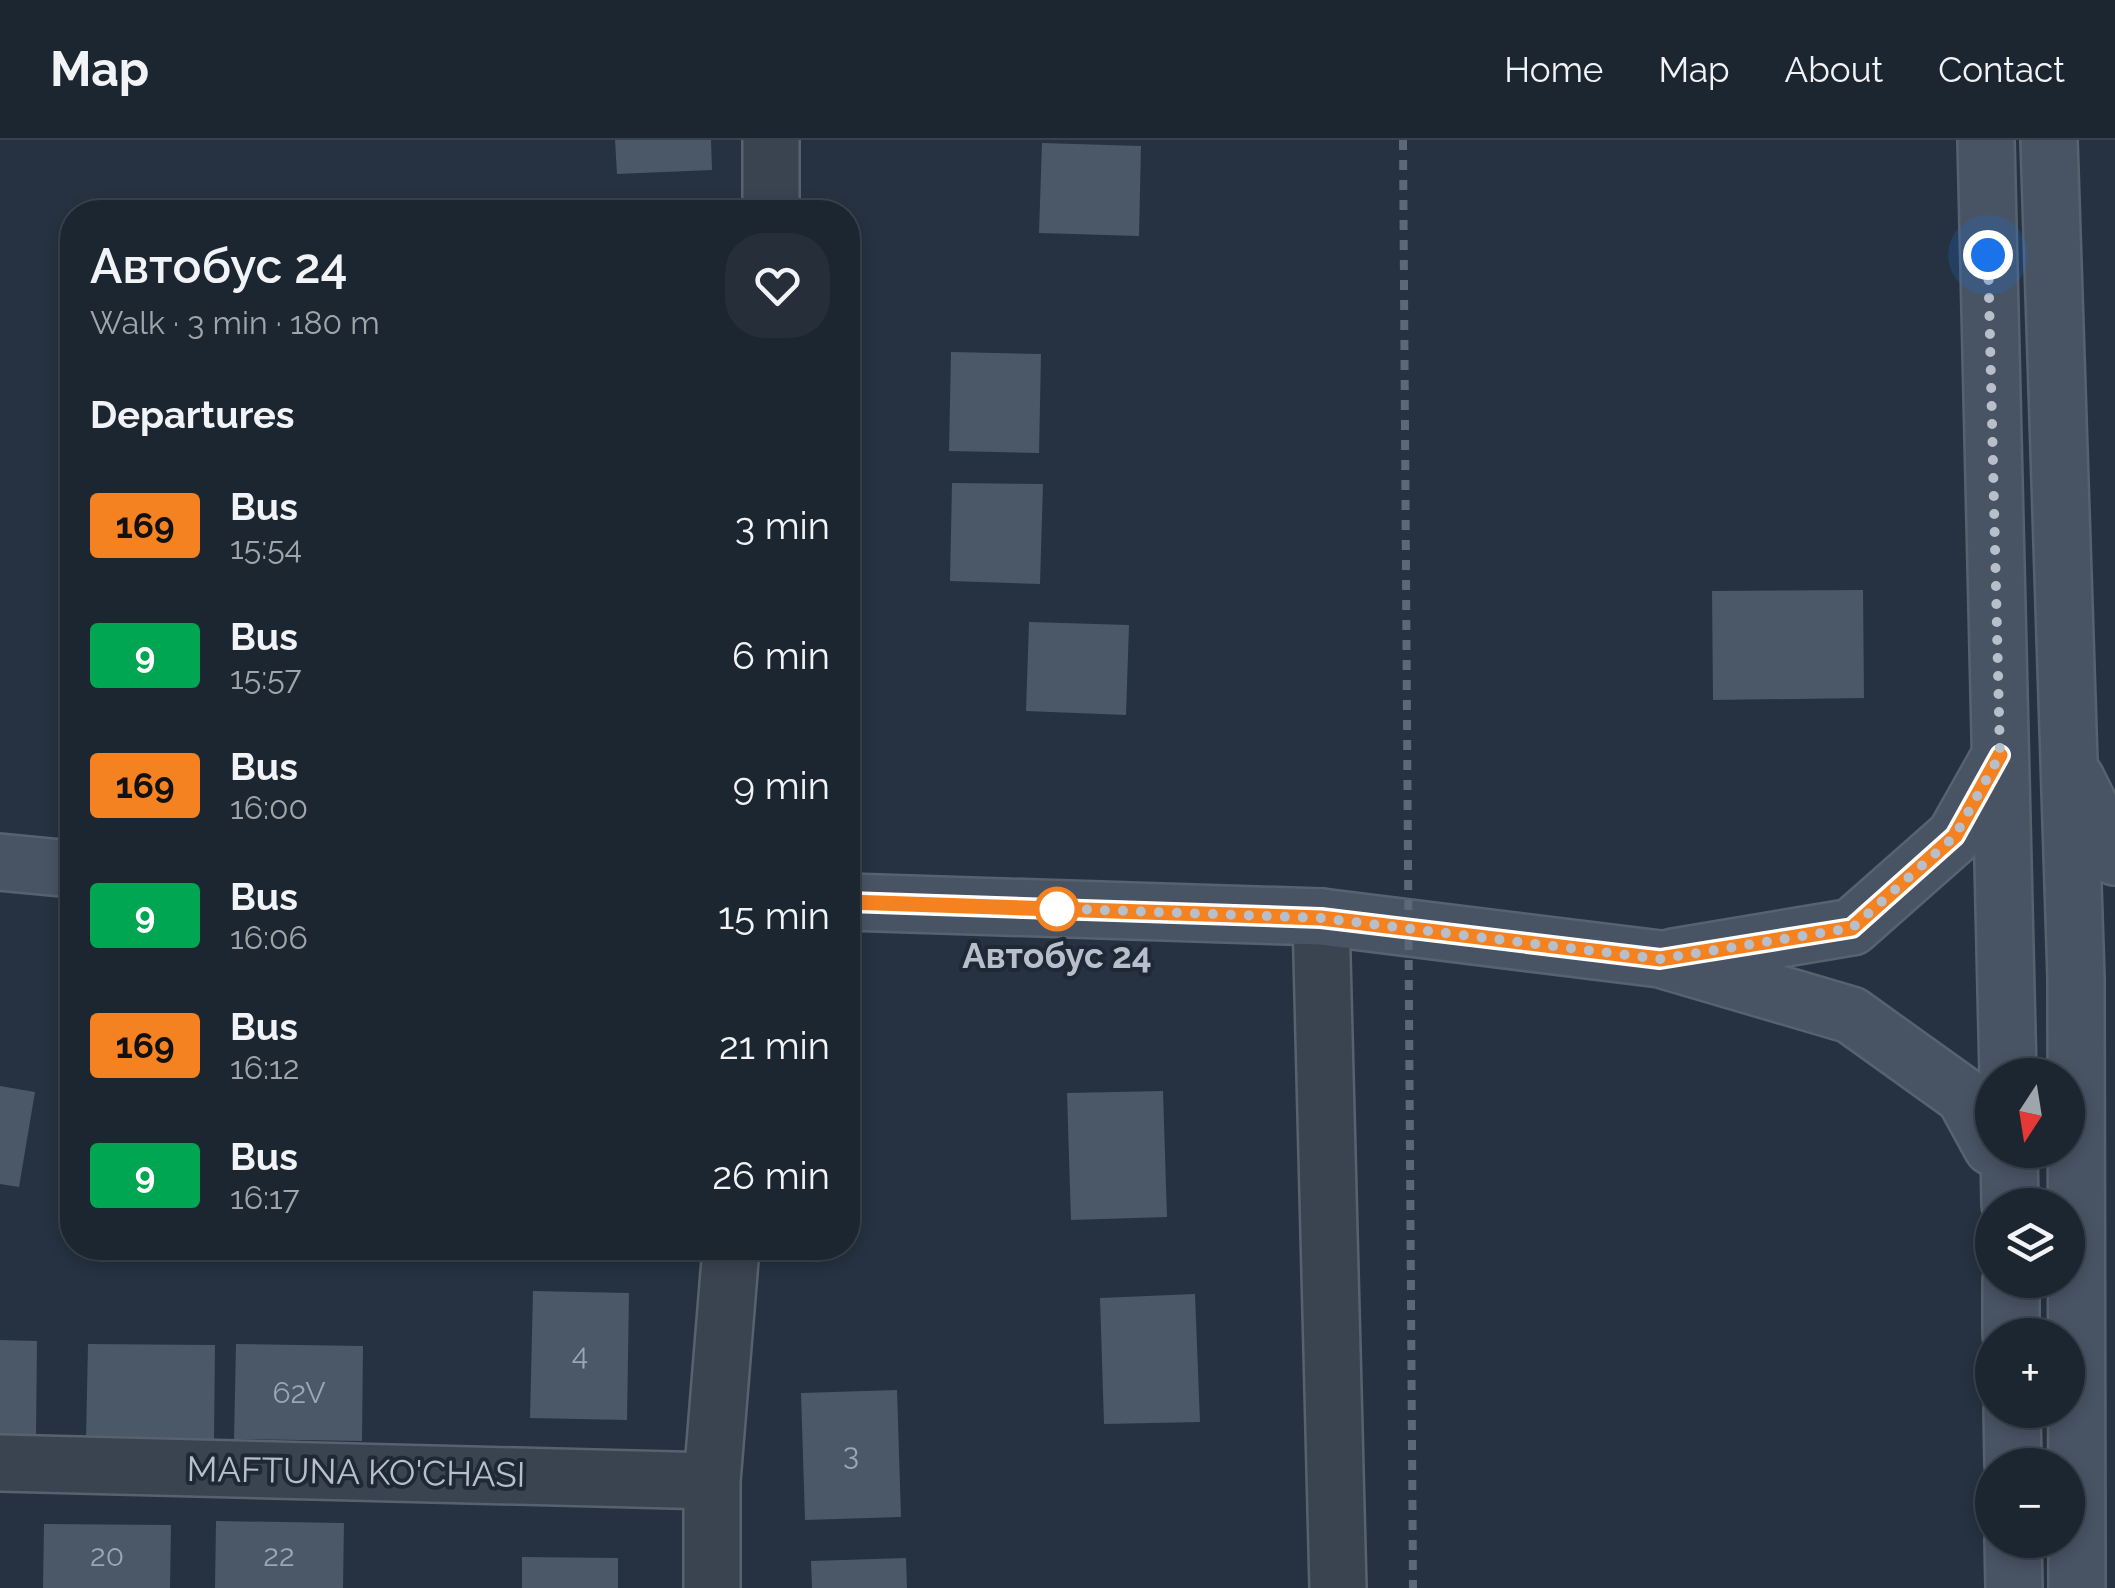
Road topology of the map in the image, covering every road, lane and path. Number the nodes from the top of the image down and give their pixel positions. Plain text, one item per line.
1 (771, 140) edge
2 (1986, 140) edge
3 (2049, 140) edge
4 (770, 200) edge
5 (2000, 755) junction
6 (2069, 765) junction
7 (2115, 857) edge
8 (0, 862) edge
9 (60, 868) edge
10 (860, 902) edge
11 (1321, 918) junction
12 (1660, 959) junction
13 (2008, 1058) edge
14 (1975, 1116) edge
15 (2095, 1255) edge
16 (731, 1260) edge
17 (0, 1463) edge
18 (712, 1480) junction
19 (2013, 1558) edge
20 (712, 1588) edge
21 (1338, 1588) edge
22 (2014, 1588) edge
23 (2078, 1588) edge

1 - 4 street
2 - 5 main road
3 - 6 main road
5 - 12 main road
5 - 13 main road
6 - 7 main road
6 - 15 main road
8 - 9 main road
10 - 11 main road
11 - 12 main road
11 - 21 street
12 - 14 main road
15 - 23 main road
16 - 18 street
17 - 18 street, MAFTUNA KO'CHASI
18 - 20 street
19 - 22 main road

